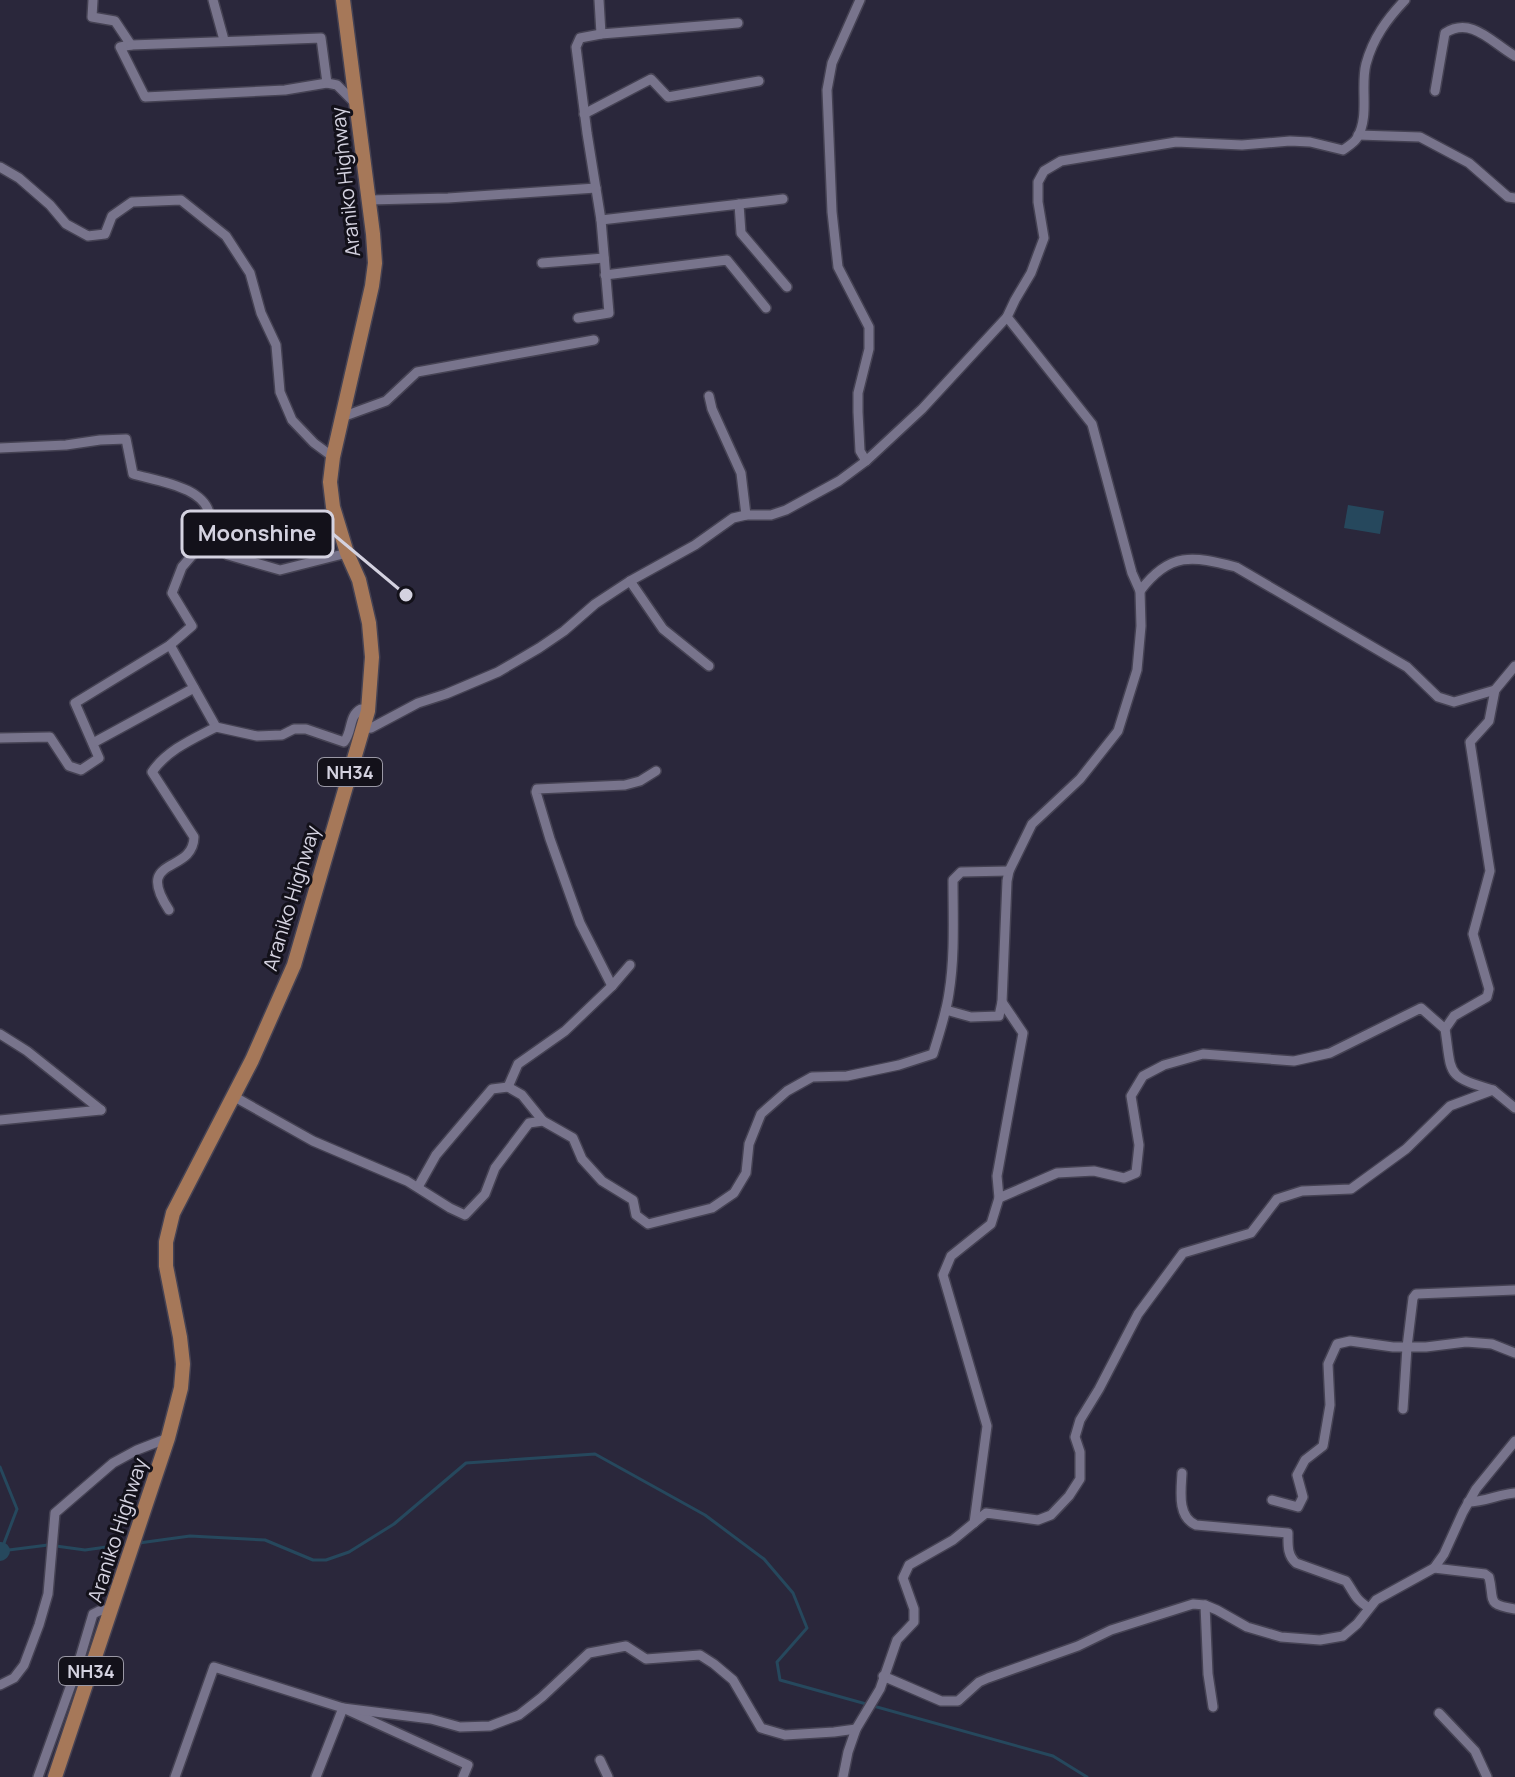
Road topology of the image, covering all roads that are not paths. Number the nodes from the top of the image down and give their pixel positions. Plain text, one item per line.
1 (93, 0) edge
2 (213, 0) edge
3 (343, 0) edge
4 (599, 0) edge
5 (860, 0) edge
6 (1405, 0) edge
7 (738, 23) dead end
8 (601, 34) junction
9 (224, 40) junction
10 (131, 45) junction
11 (1515, 56) edge
12 (759, 81) dead end
13 (327, 83) junction
14 (1435, 91) dead end
15 (357, 105) junction
16 (584, 114) junction
17 (1358, 135) junction
18 (0, 167) edge
19 (596, 188) junction
20 (1515, 198) edge
21 (783, 199) dead end
22 (369, 200) junction
23 (739, 204) junction
24 (601, 220) junction
25 (604, 258) junction
26 (542, 263) dead end
27 (605, 275) junction
28 (787, 287) dead end
29 (766, 308) dead end
30 (1007, 317) junction
31 (578, 318) dead end
32 (594, 340) dead end
33 (709, 396) dead end
34 (342, 417) junction
35 (0, 448) edge
36 (333, 457) junction
37 (866, 461) junction
38 (746, 515) junction
39 (207, 538) junction
40 (347, 553) junction
41 (630, 581) junction
42 (1140, 591) junction
43 (170, 645) junction
44 (709, 666) dead end
45 (1513, 672) edge
46 (194, 688) junction
47 (1495, 690) junction
48 (368, 711) junction
49 (216, 727) junction
50 (363, 729) junction
51 (0, 738) edge
52 (93, 743) junction
53 (656, 771) dead end
54 (1009, 871) junction
55 (169, 910) dead end
56 (630, 965) dead end
57 (612, 986) junction
58 (1002, 1002) junction
59 (946, 1010) junction
60 (1445, 1029) junction
61 (0, 1034) edge
62 (508, 1087) junction
63 (1493, 1090) junction
64 (233, 1096) junction
65 (1515, 1108) edge
66 (0, 1120) edge
67 (543, 1121) junction
68 (418, 1187) junction
69 (999, 1198) junction
70 (1515, 1290) edge
71 (1407, 1347) junction
72 (1515, 1353) edge
73 (1403, 1409) dead end
74 (168, 1438) junction
75 (1515, 1441) edge
76 (1182, 1473) dead end
77 (1515, 1493) edge
78 (1272, 1500) dead end
79 (1468, 1502) junction
80 (974, 1523) junction
81 (1434, 1568) junction
82 (1205, 1605) junction
83 (1369, 1608) junction
84 (111, 1609) junction
85 (1515, 1609) edge
86 (883, 1676) junction
87 (0, 1685) edge
88 (1213, 1707) dead end
89 (343, 1708) junction
90 (1439, 1713) dead end
91 (856, 1729) junction
92 (600, 1760) dead end
93 (38, 1777) edge
94 (55, 1777) edge
95 (175, 1777) edge
96 (316, 1777) edge
97 (463, 1777) edge
98 (608, 1777) edge
99 (843, 1777) edge
100 (1487, 1777) edge

1 - 10 street
2 - 9 street
3 - 15 highway, Araniko Highway / NH34
4 - 8 street
5 - 37 street
6 - 17 street
7 - 8 street
8 - 16 street
9 - 10 street
9 - 13 street
10 - 13 street
11 - 14 street
12 - 16 street
13 - 15 street
15 - 22 highway, Araniko Highway / NH34
16 - 19 street
17 - 20 street
17 - 30 street
18 - 36 street
19 - 22 street
19 - 24 street
21 - 23 street
22 - 34 highway, Araniko Highway / NH34
23 - 24 street
23 - 28 street
24 - 25 street
25 - 26 street
25 - 27 street
27 - 29 street
27 - 31 street
30 - 37 street
30 - 42 street
32 - 34 street
33 - 38 street
34 - 36 highway, Araniko Highway / NH34
35 - 39 street
36 - 40 highway, Araniko Highway / NH34
37 - 38 street
38 - 41 street
39 - 40 street
39 - 43 street
40 - 48 highway, Araniko Highway / NH34
41 - 44 street
41 - 50 street
42 - 47 street
42 - 54 street
43 - 46 street
43 - 52 street
45 - 47 street
46 - 49 street
46 - 52 street
47 - 60 street
48 - 49 street
48 - 50 highway, Araniko Highway / NH34
49 - 55 street
50 - 64 highway, Araniko Highway / NH34
51 - 52 street
53 - 57 street
54 - 58 street
54 - 59 street
56 - 57 street
57 - 62 street
58 - 59 street
58 - 69 street
59 - 67 street
60 - 63 street
60 - 69 street
61 - 66 street
62 - 67 street
62 - 68 street
63 - 65 street
63 - 80 street
64 - 68 street
64 - 74 highway, Araniko Highway / NH34
67 - 68 street
69 - 80 street
70 - 71 street
71 - 72 street
71 - 73 street
71 - 78 street
74 - 84 highway, Araniko Highway / NH34
74 - 87 street
75 - 79 street
76 - 83 street
77 - 79 street
79 - 81 street
80 - 86 street
81 - 83 street
81 - 85 street
82 - 83 street
82 - 86 street
82 - 88 street
84 - 93 street
84 - 94 highway, Araniko Highway / NH34
86 - 91 street
89 - 91 street
89 - 95 street
89 - 96 street
89 - 97 street
90 - 100 street
91 - 99 street
92 - 98 street

